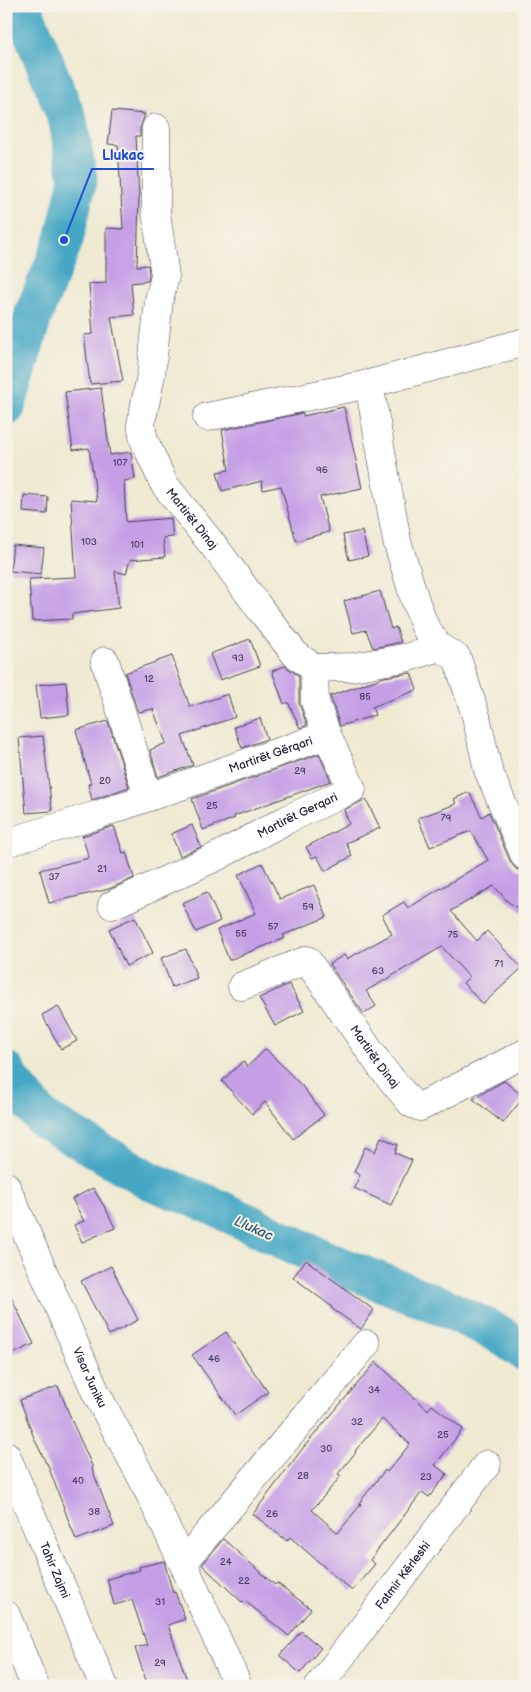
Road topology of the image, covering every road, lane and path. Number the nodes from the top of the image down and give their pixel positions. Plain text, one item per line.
1 (156, 128) dead end
2 (525, 342) edge
3 (369, 384) junction
4 (207, 417) dead end
5 (439, 647) junction
6 (105, 661) dead end
7 (314, 668) junction
8 (327, 735) junction
9 (148, 796) junction
10 (6, 842) edge
11 (525, 856) edge
12 (112, 905) dead end
13 (242, 986) dead end
14 (525, 1053) edge
15 (6, 1186) edge
16 (366, 1344) dead end
17 (6, 1455) edge
18 (487, 1464) dead end
19 (183, 1563) junction
20 (6, 1615) edge
21 (35, 1686) edge
22 (104, 1686) edge
23 (238, 1686) edge
24 (319, 1686) edge

1 - 7 street, Martirët Dinaj
2 - 3 street
3 - 4 street
3 - 5 street
5 - 7 street
5 - 11 street
6 - 9 street
7 - 8 street, Martirët Gërqari
8 - 9 street, Martirët Gërqari
8 - 12 street, Martirët Gerqari
9 - 10 street, Martirët Gërqari
13 - 14 street, Martirët Dinaj
15 - 19 street, Visar Juniku
16 - 19 street
17 - 22 street, Tahir Zajmi
18 - 24 street, Fatmir Kërleshi
19 - 23 street, Visar Juniku
20 - 21 street

